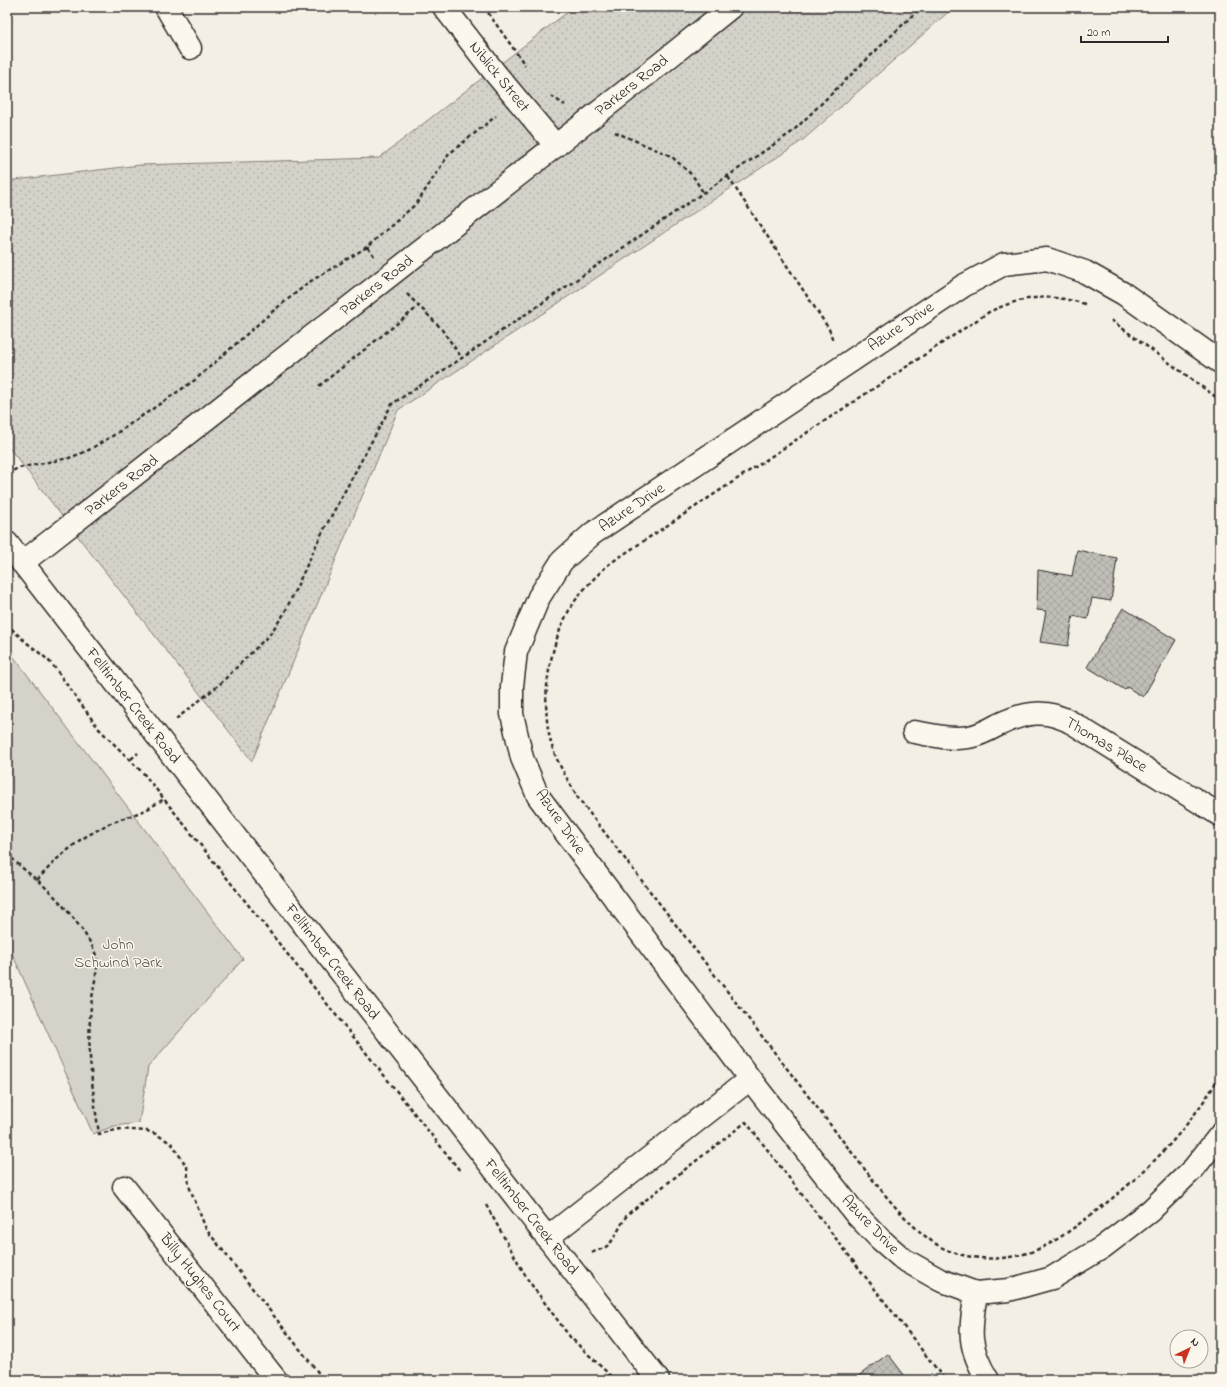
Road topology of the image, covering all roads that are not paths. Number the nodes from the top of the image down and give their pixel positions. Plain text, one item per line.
1 (166, 7) edge
2 (444, 7) edge
3 (731, 7) edge
4 (190, 48) dead end
5 (556, 146) junction
6 (1220, 362) edge
7 (7, 543) edge
8 (22, 563) junction
9 (914, 732) dead end
10 (1220, 814) edge
11 (750, 1079) junction
12 (1220, 1135) edge
13 (124, 1187) dead end
14 (547, 1238) junction
15 (976, 1293) junction
16 (276, 1380) edge
17 (658, 1380) edge
18 (988, 1380) edge

1 - 4 street
2 - 5 street, Niblick Street
3 - 5 street, Parkers Road
5 - 8 street, Parkers Road
6 - 11 street, Azure Drive
7 - 8 street, Felltimber Creek Road
8 - 14 street, Felltimber Creek Road
9 - 10 street, Thomas Place
11 - 14 street
11 - 15 street, Azure Drive
12 - 15 street, Azure Drive
13 - 16 street, Billy Hughes Court
14 - 17 street, Felltimber Creek Road
15 - 18 street

